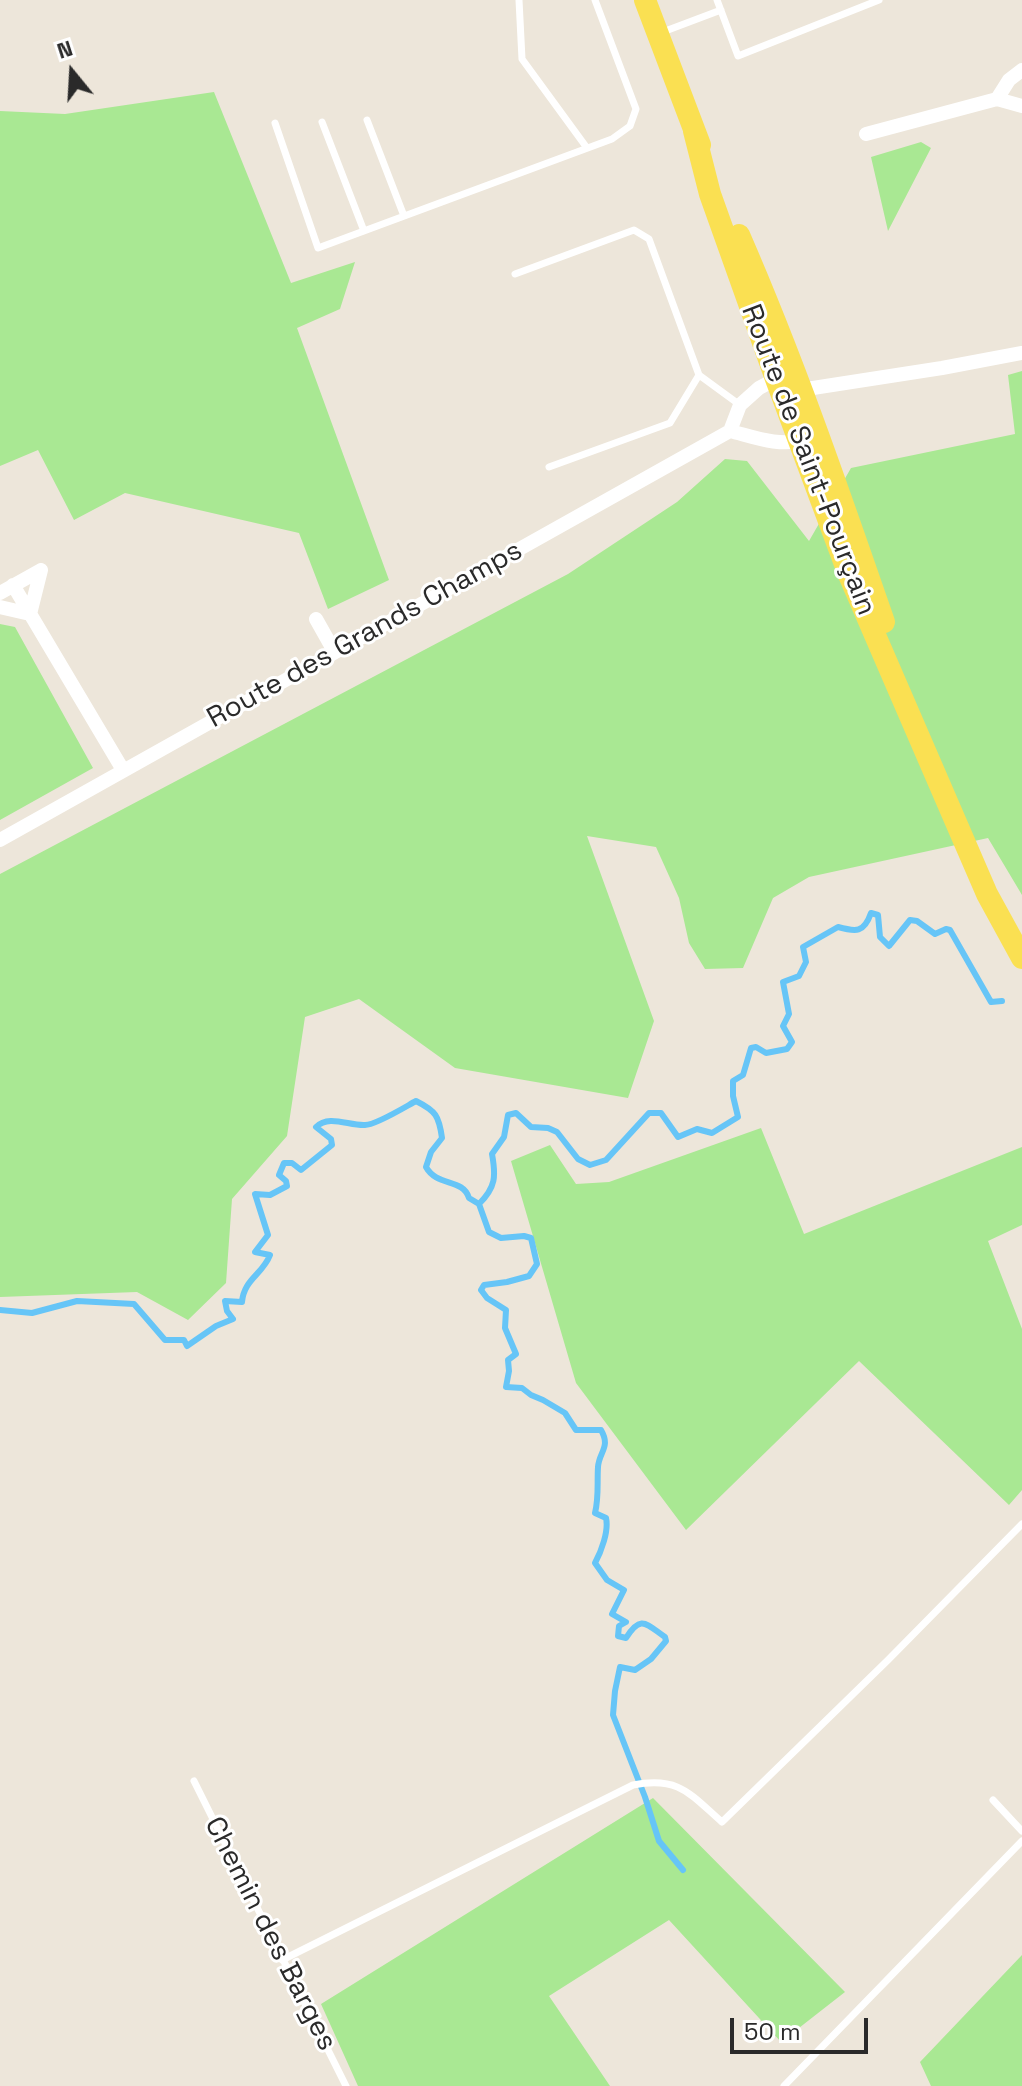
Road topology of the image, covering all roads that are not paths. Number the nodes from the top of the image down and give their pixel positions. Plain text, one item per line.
1 (519, 0) edge
2 (595, 0) edge
3 (645, 0) edge
4 (717, 0) edge
5 (879, 0) edge
6 (721, 10) junction
7 (658, 34) junction
8 (1022, 70) edge
9 (997, 99) junction
10 (1022, 106) edge
11 (367, 120) dead end
12 (322, 122) dead end
13 (275, 123) dead end
14 (694, 131) junction
15 (866, 134) dead end
16 (587, 148) junction
17 (404, 216) junction
18 (364, 231) junction
19 (515, 274) dead end
20 (1022, 353) edge
21 (699, 375) junction
22 (776, 379) junction
23 (800, 390) junction
24 (740, 405) junction
25 (730, 431) junction
26 (808, 438) junction
27 (549, 467) dead end
28 (6, 589) edge
29 (0, 607) edge
30 (30, 614) junction
31 (316, 619) dead end
32 (334, 651) junction
33 (123, 770) junction
34 (0, 840) edge
35 (1022, 958) edge
36 (1022, 1524) edge
37 (194, 1781) dead end
38 (993, 1800) dead end
39 (1022, 1831) edge
40 (1022, 1841) edge
41 (282, 1960) junction
42 (346, 2086) edge
43 (784, 2086) edge

1 - 16 lane
2 - 16 lane
3 - 7 main road, Route de Saint-Pourçain
4 - 6 lane
5 - 6 lane
6 - 7 lane
7 - 14 main road, Route de Saint-Pourçain
8 - 9 street
9 - 10 street
9 - 15 street
11 - 17 lane
12 - 18 lane
13 - 18 lane
14 - 22 main road, Route de Saint-Pourçain
14 - 23 main road, Route de Saint-Pourçain
16 - 17 lane
17 - 18 lane
19 - 21 lane
20 - 23 street
21 - 24 lane
21 - 27 lane
22 - 23 street
22 - 24 street
22 - 26 main road, Route de Saint-Pourçain
23 - 26 main road, Route de Saint-Pourçain
24 - 25 street
25 - 26 street
25 - 32 street, Route des Grands Champs
26 - 35 main road, Route de Saint-Pourçain
28 - 30 street
28 - 30 street
29 - 30 street
30 - 33 street
31 - 32 street
32 - 33 street, Route des Grands Champs
33 - 34 street, Route des Grands Champs
36 - 41 lane
37 - 41 lane, Chemin des Barges
38 - 39 lane
40 - 43 lane
41 - 42 lane, Chemin des Barges

